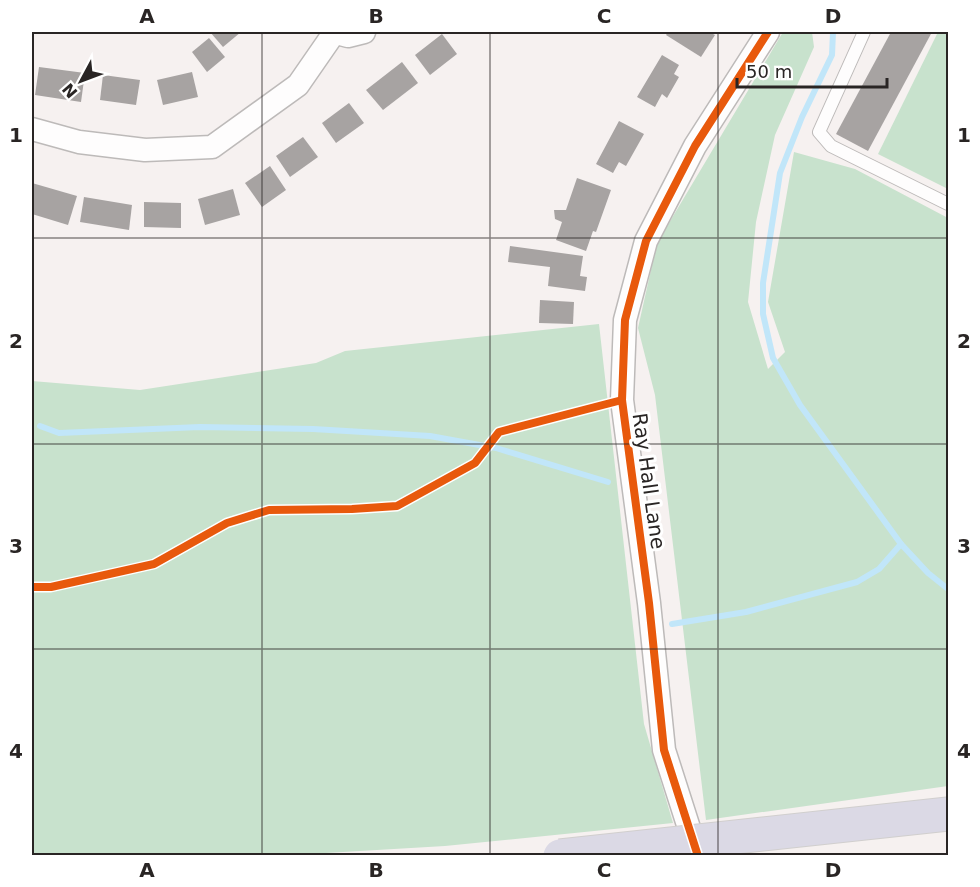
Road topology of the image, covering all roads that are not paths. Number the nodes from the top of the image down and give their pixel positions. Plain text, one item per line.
1 (334, 32) edge
2 (364, 32) edge
3 (768, 32) edge
4 (864, 32) edge
5 (32, 129) edge
6 (948, 204) edge
7 (948, 814) edge
8 (560, 855) edge
9 (698, 855) edge

1 - 2 street
1 - 5 street
3 - 9 street, Ray Hall Lane
4 - 6 lane
7 - 8 highway, bridge

